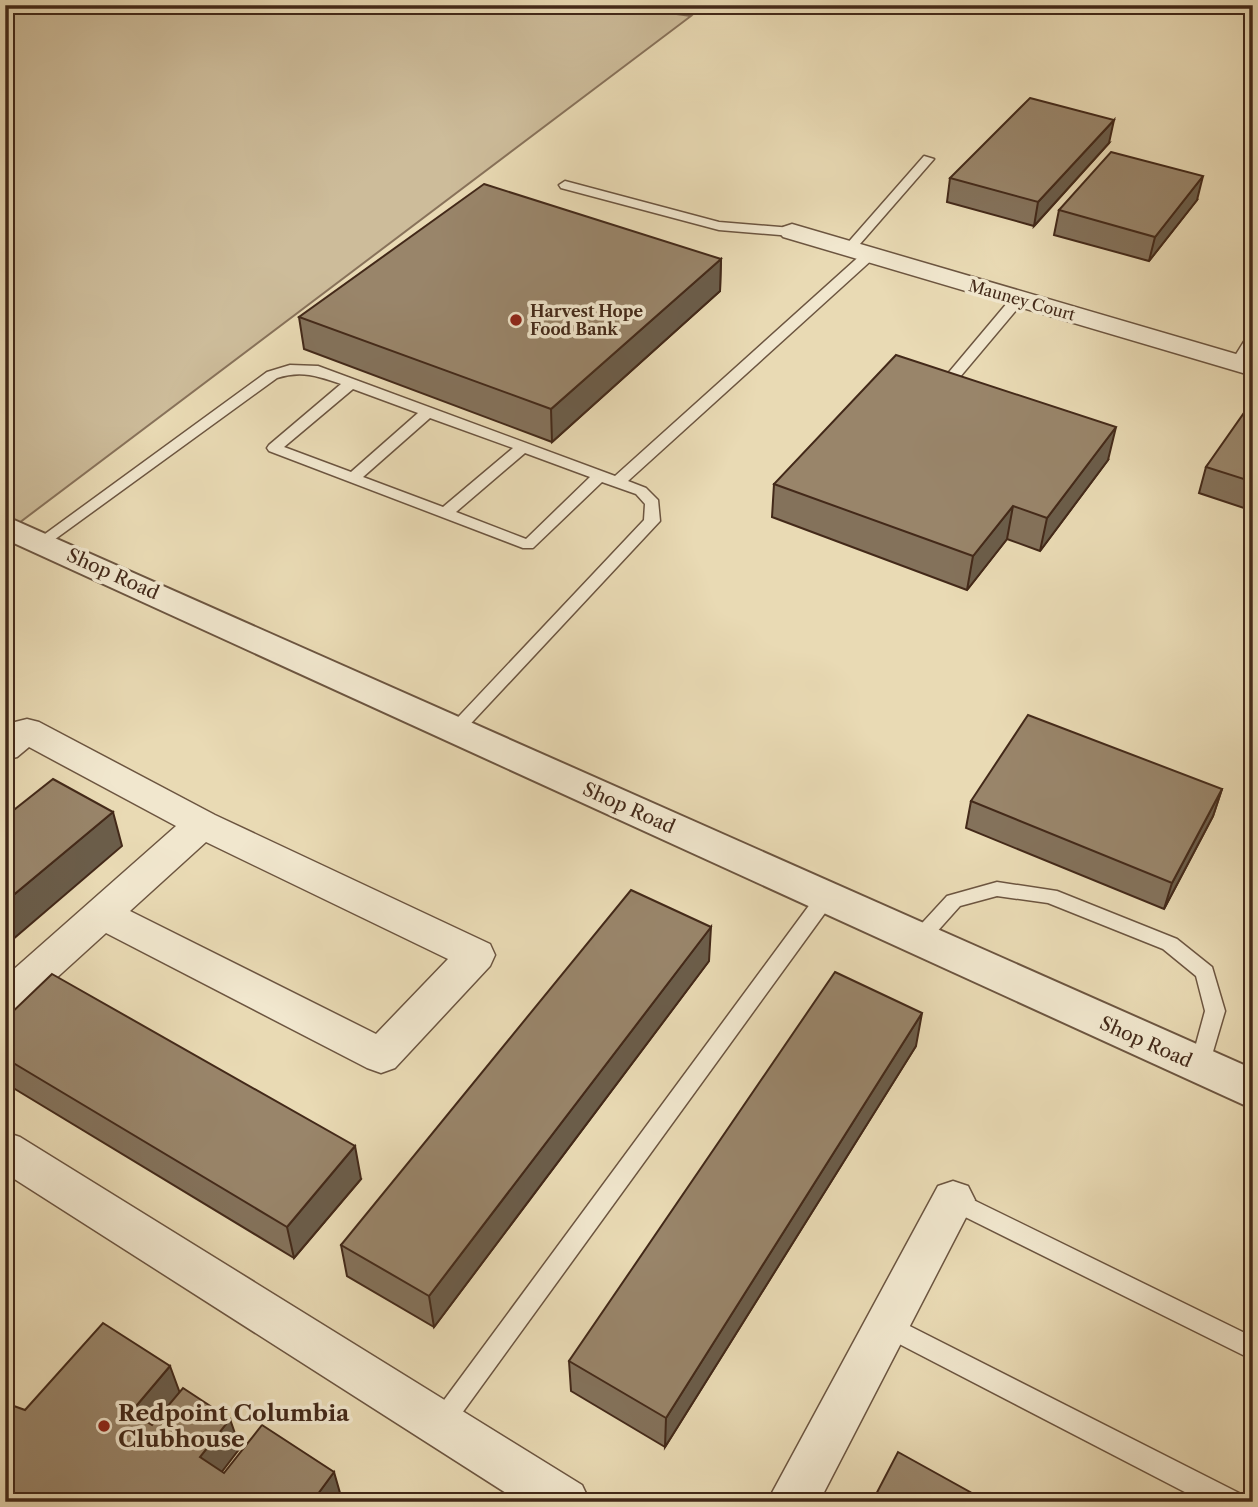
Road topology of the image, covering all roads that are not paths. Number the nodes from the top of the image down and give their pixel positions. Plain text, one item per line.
1 (928, 159) dead end
2 (565, 185) dead end
3 (792, 232) joint
4 (859, 252) junction
5 (1018, 299) junction
6 (1253, 338) edge
7 (1245, 366) edge
8 (351, 383) junction
9 (939, 393) edge
10 (428, 412) junction
11 (523, 447) junction
12 (600, 476) junction
13 (353, 478) junction
14 (618, 482) junction
15 (445, 513) junction
16 (5, 526) edge
17 (42, 542) junction
18 (455, 730) junction
19 (13, 733) edge
20 (202, 824) junction
21 (826, 897) junction
22 (102, 914) junction
23 (919, 939) junction
24 (5, 1001) edge
25 (1200, 1066) junction
26 (1253, 1090) edge
27 (5, 1150) edge
28 (953, 1200) joint
29 (886, 1325) junction
30 (1253, 1349) edge
31 (441, 1423) junction
32 (565, 1502) edge
33 (792, 1502) edge
34 (1230, 1502) edge

1 - 4 lane
2 - 3 lane
3 - 4 street, Mauney Court
4 - 5 street, Mauney Court
4 - 14 lane
5 - 7 street, Mauney Court
5 - 9 lane
6 - 7 lane
8 - 10 lane
8 - 13 lane
8 - 17 lane
10 - 11 lane
10 - 13 lane
11 - 12 lane
11 - 15 lane
12 - 14 lane
12 - 15 lane
13 - 15 lane
14 - 18 lane
16 - 17 street, Shop Road
17 - 18 street, Shop Road
18 - 21 street, Shop Road
19 - 20 street
20 - 22 street
20 - 22 street
21 - 23 street, Shop Road
21 - 31 lane
22 - 24 street
23 - 25 street, Shop Road
23 - 25 lane
25 - 26 street, Shop Road
27 - 31 street
28 - 29 street
28 - 30 lane
29 - 33 street
29 - 34 lane
31 - 32 street

